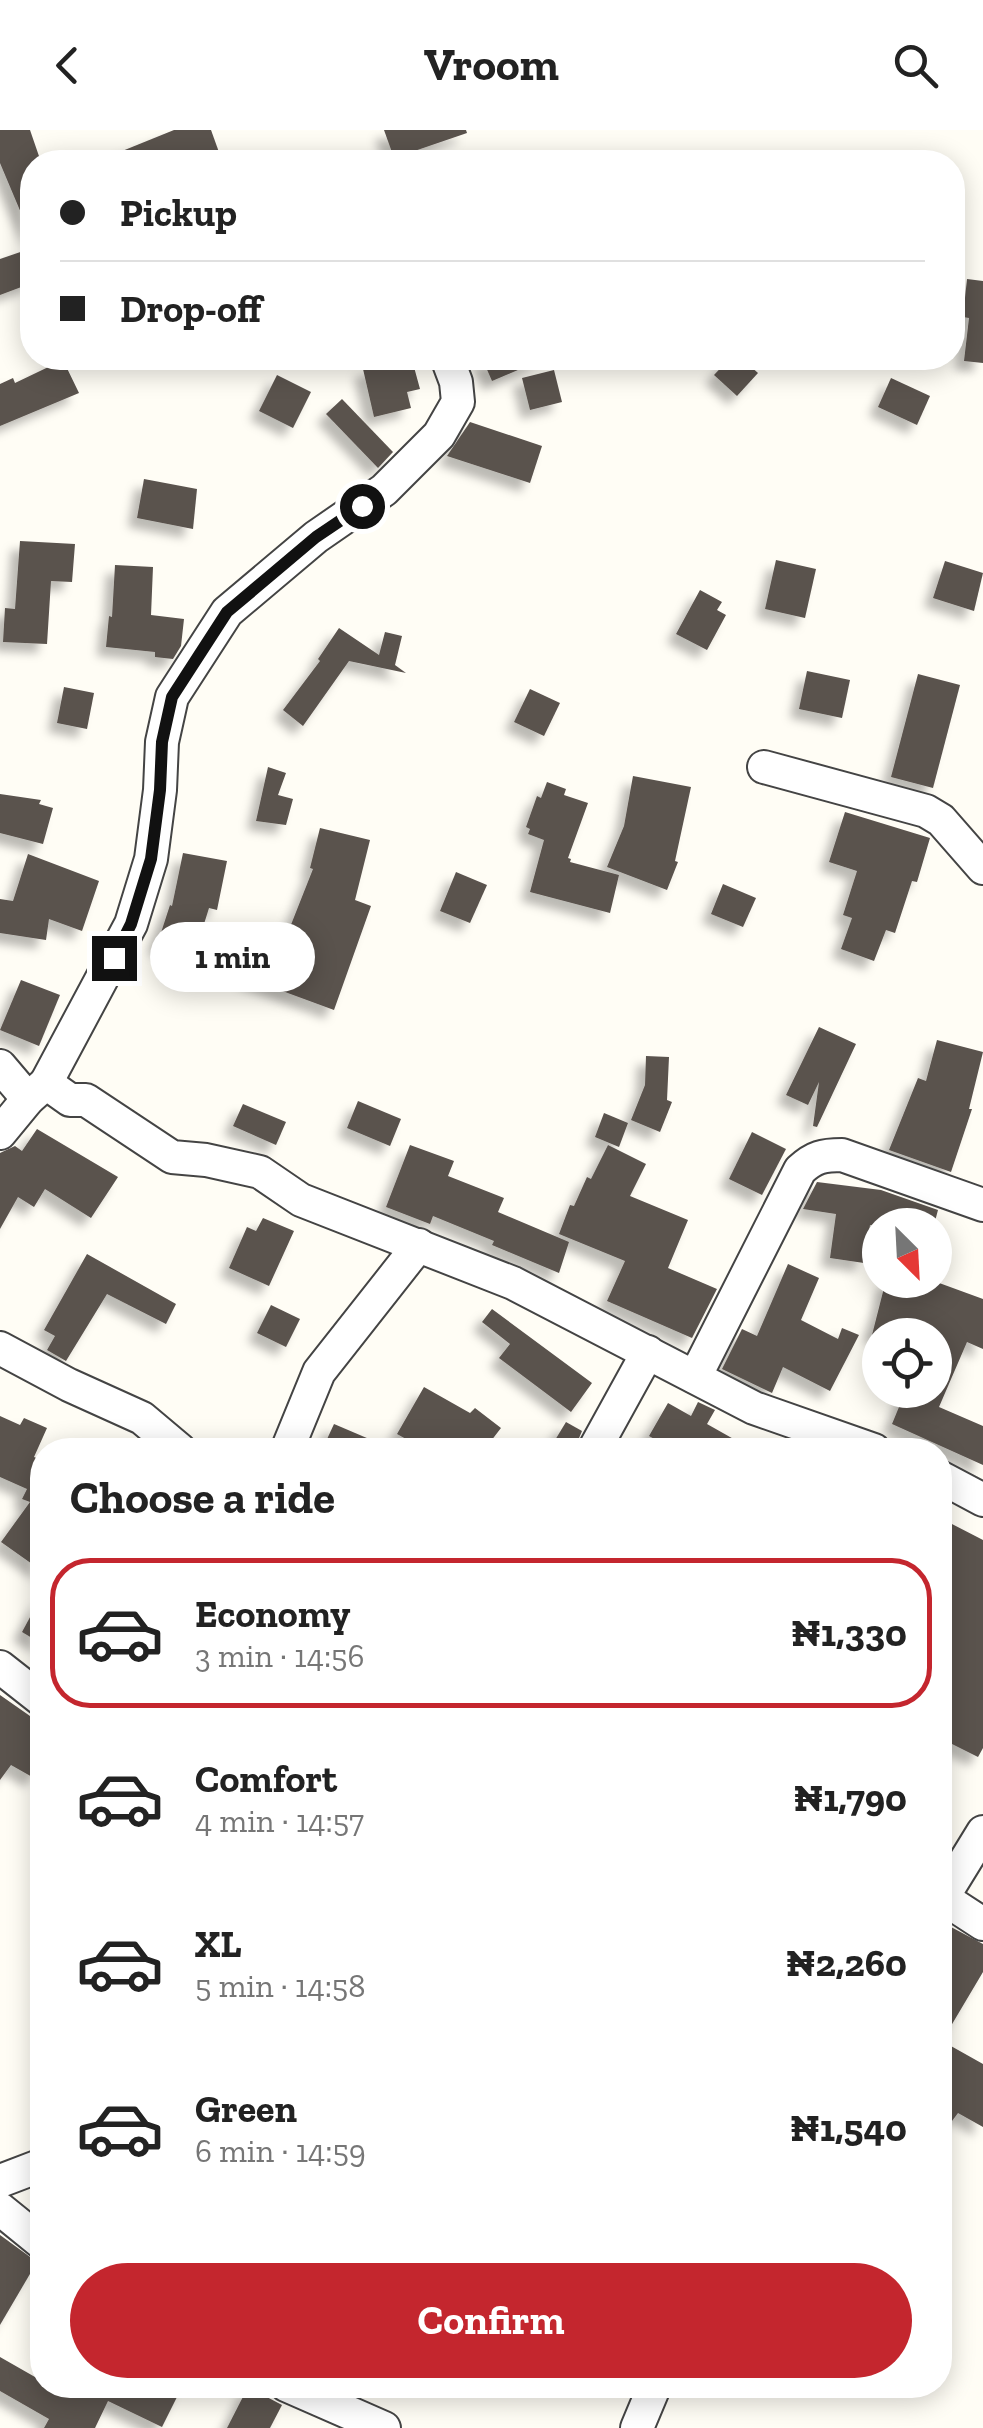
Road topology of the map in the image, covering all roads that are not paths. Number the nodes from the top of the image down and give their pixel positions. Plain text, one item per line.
1 (452, 370) edge
2 (764, 768) dead end
3 (983, 868) edge
4 (0, 1066) edge
5 (37, 1091) junction
6 (0, 1133) edge
7 (983, 1205) edge
8 (419, 1245) junction
9 (0, 1348) edge
10 (648, 1352) junction
11 (695, 1377) junction
12 (166, 1438) edge
13 (291, 1438) edge
14 (601, 1438) edge
15 (840, 1438) edge
16 (952, 1484) edge
17 (983, 1500) edge
18 (0, 1667) edge
19 (30, 1691) edge
20 (983, 1832) edge
21 (952, 1877) edge
22 (952, 1895) edge
23 (983, 1924) edge
24 (30, 2170) edge
25 (0, 2182) edge
26 (0, 2209) edge
27 (30, 2234) edge
28 (316, 2398) edge
29 (650, 2398) edge
30 (384, 2428) edge
31 (637, 2428) edge

1 - 5 street
2 - 3 street
4 - 5 street
5 - 6 street
5 - 8 street
7 - 11 street
8 - 10 street
8 - 13 street
9 - 12 street
10 - 11 street
10 - 14 street
11 - 15 street
16 - 17 street
18 - 19 street
20 - 21 street
22 - 23 street
24 - 25 street
26 - 27 street
28 - 30 street
29 - 31 street

